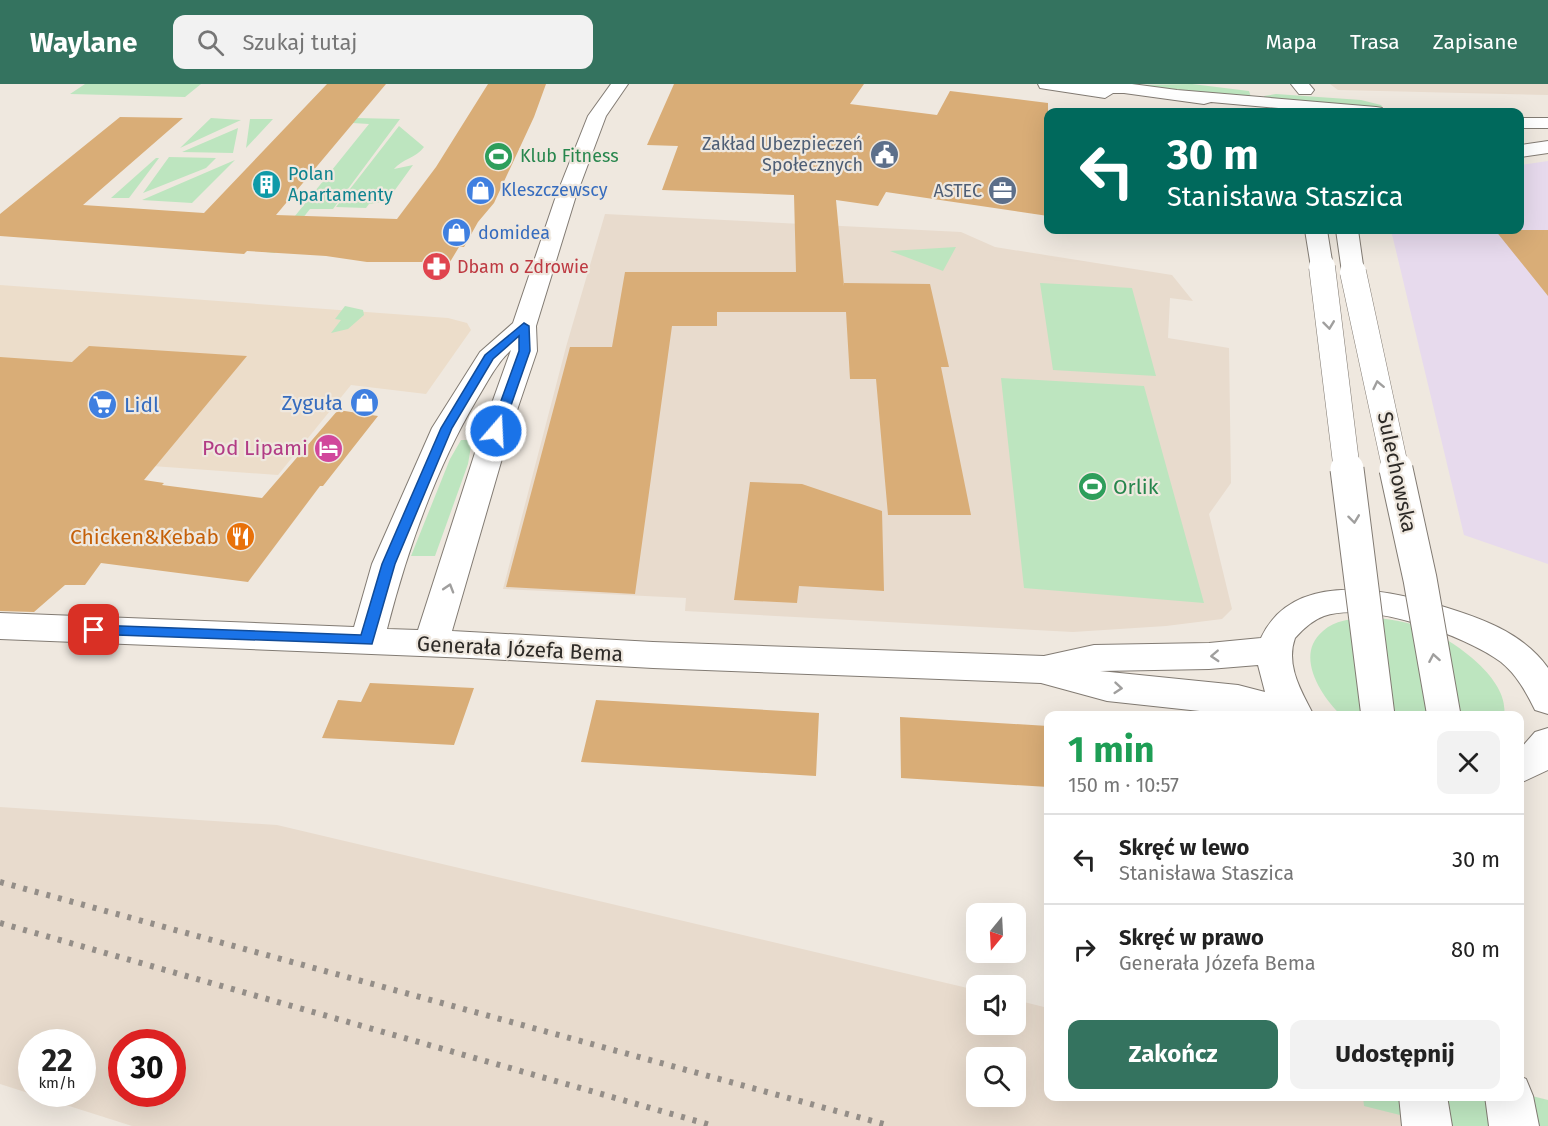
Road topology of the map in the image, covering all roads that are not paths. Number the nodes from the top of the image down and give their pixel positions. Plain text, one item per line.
1 (597, 84) edge
2 (620, 84) edge
3 (1046, 84) edge
4 (1185, 104) edge
5 (602, 106) junction
6 (1200, 108) edge
7 (1228, 108) edge
8 (1280, 108) edge
9 (1524, 123) edge
10 (1548, 123) edge
11 (1548, 134) edge
12 (1524, 135) edge
13 (1548, 147) edge
14 (1524, 150) edge
15 (1317, 234) edge
16 (1348, 234) edge
17 (524, 326) junction
18 (0, 626) edge
19 (367, 640) junction
20 (432, 644) junction
21 (1274, 650) junction
22 (1513, 653) junction
23 (1548, 660) edge
24 (1041, 669) junction
25 (1548, 700) edge
26 (1281, 711) edge
27 (1293, 711) edge
28 (1377, 711) edge
29 (1443, 711) edge
30 (1548, 743) edge
31 (1524, 765) edge
32 (1424, 1101) edge
33 (1510, 1101) edge
34 (1427, 1126) edge
35 (1514, 1126) edge

1 - 5 street
2 - 5 street
3 - 4 street
4 - 6 street
4 - 7 street
4 - 8 street
5 - 17 street
9 - 10 street
11 - 12 street
13 - 14 street
15 -> 28 street, Sulechowska, bridge
29 -> 16 street, Sulechowska, bridge
17 - 19 street
20 -> 17 street
18 - 19 street, Generała Józefa Bema
19 - 20 street, Generała Józefa Bema
20 - 24 street, Generała Józefa Bema
21 - 22 street
21 -> 24 street, Generała Józefa Bema
21 - 27 street
22 - 23 street
22 - 25 street
24 -> 26 street, Generała Józefa Bema
30 - 31 street
32 - 34 street
33 - 35 street

